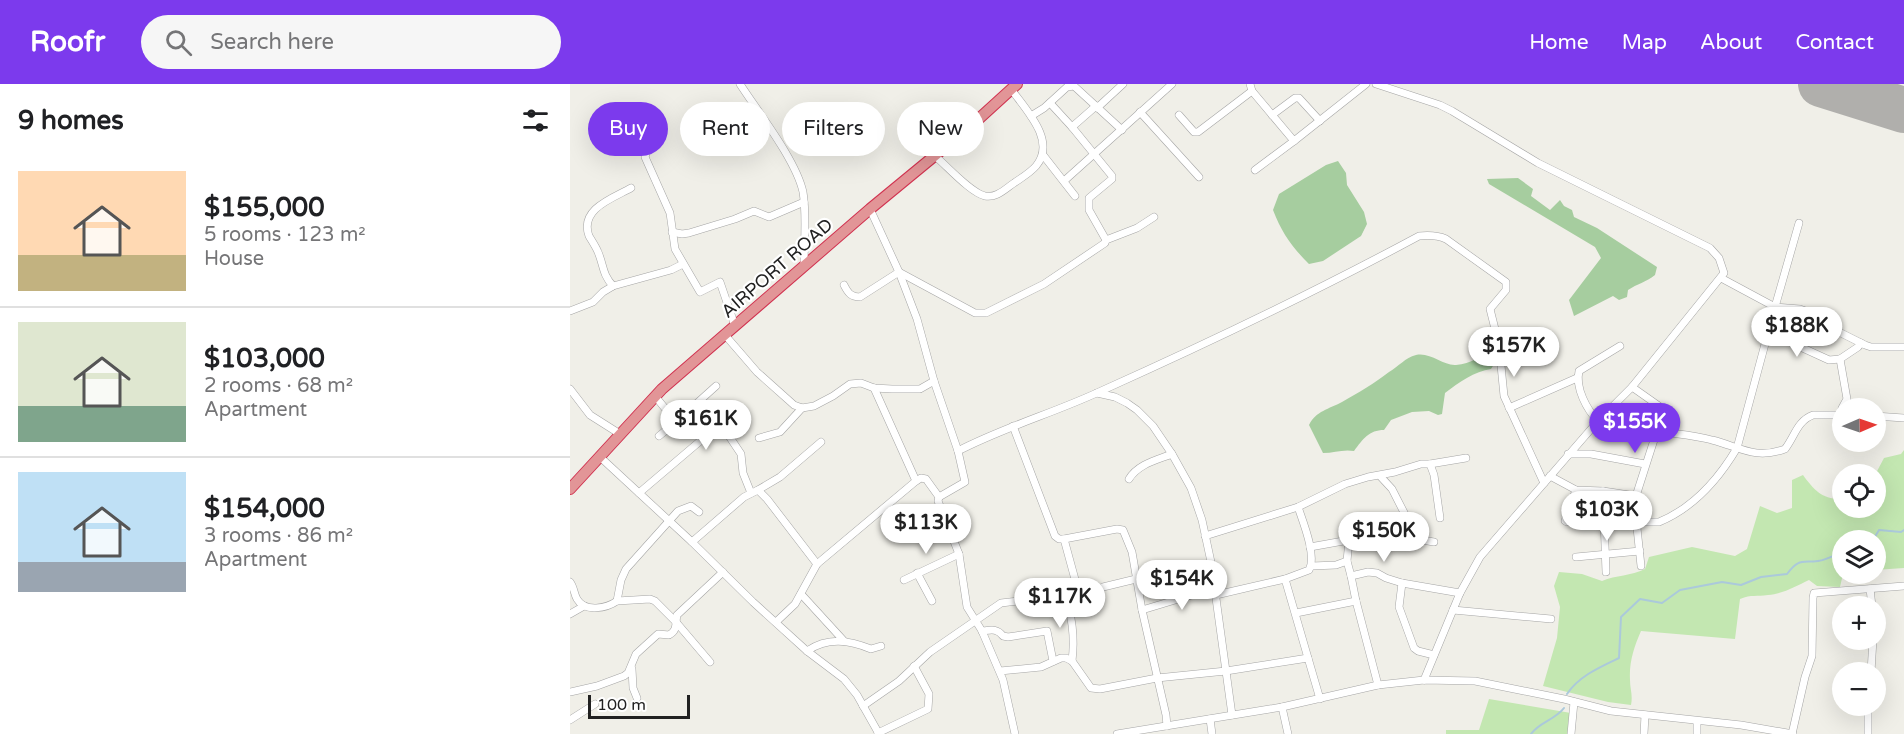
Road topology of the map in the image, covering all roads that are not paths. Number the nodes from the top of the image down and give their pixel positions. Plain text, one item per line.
1 (740, 84) edge
2 (1123, 84) edge
3 (1172, 84) edge
4 (1366, 84) edge
5 (1376, 84) edge
6 (1014, 87) edge
7 (1251, 88) edge
8 (1050, 103) junction
9 (1097, 107) junction
10 (1140, 112) junction
11 (984, 113) edge
12 (1179, 115) dead end
13 (1272, 115) junction
14 (1031, 116) junction
15 (1320, 121) junction
16 (1072, 127) junction
17 (1122, 130) junction
18 (1294, 141) junction
19 (1093, 154) junction
20 (1043, 155) junction
21 (645, 156) edge
22 (935, 156) joint
23 (1255, 170) dead end
24 (1199, 177) dead end
25 (1064, 181) junction
26 (631, 188) dead end
27 (1076, 196) dead end
28 (804, 202) junction
29 (870, 209) junction
30 (1154, 217) dead end
31 (1799, 223) dead end
32 (672, 232) junction
33 (1106, 240) junction
34 (683, 264) junction
35 (804, 267) junction
36 (899, 272) junction
37 (1721, 278) junction
38 (844, 285) dead end
39 (613, 286) junction
40 (1775, 307) junction
41 (570, 311) edge
42 (1771, 322) junction
43 (735, 326) junction
44 (725, 335) junction
45 (1861, 342) junction
46 (1620, 346) dead end
47 (1902, 346) edge
48 (1840, 359) junction
49 (1577, 378) junction
50 (934, 381) junction
51 (716, 386) dead end
52 (1632, 387) junction
53 (570, 388) edge
54 (874, 388) junction
55 (1097, 393) junction
56 (655, 396) junction
57 (1847, 398) edge
58 (802, 408) junction
59 (1509, 408) junction
60 (1831, 415) edge
61 (1886, 417) edge
62 (1904, 418) edge
63 (1598, 421) junction
64 (676, 422) junction
65 (1013, 426) junction
66 (1656, 431) junction
67 (620, 434) junction
68 (659, 436) dead end
69 (759, 438) dead end
70 (821, 442) dead end
71 (1737, 448) junction
72 (958, 451) junction
73 (1172, 454) junction
74 (1568, 454) junction
75 (599, 456) junction
76 (1466, 458) dead end
77 (1430, 464) junction
78 (1645, 464) junction
79 (1380, 476) junction
80 (1550, 476) junction
81 (1129, 479) dead end
82 (916, 481) junction
83 (1544, 483) junction
84 (570, 489) edge
85 (1576, 490) junction
86 (754, 491) junction
87 (1603, 491) junction
88 (639, 493) junction
89 (1636, 496) junction
90 (939, 497) junction
91 (1298, 507) junction
92 (699, 512) dead end
93 (1440, 518) dead end
94 (1637, 521) junction
95 (669, 522) junction
96 (1605, 523) junction
97 (1388, 525) dead end
98 (1205, 536) junction
99 (1065, 539) junction
100 (1349, 540) junction
101 (692, 542) junction
102 (1434, 542) dead end
103 (1310, 546) junction
104 (1640, 551) junction
105 (959, 554) junction
106 (1606, 554) junction
107 (1576, 557) dead end
108 (1347, 561) junction
109 (817, 564) junction
110 (1312, 566) junction
111 (1641, 566) dead end
112 (723, 572) junction
113 (1606, 572) dead end
114 (917, 573) junction
115 (1351, 576) junction
116 (1136, 579) junction
117 (1285, 579) junction
118 (904, 580) dead end
119 (570, 582) edge
120 (1402, 583) junction
121 (1904, 586) edge
122 (1870, 589) junction
123 (1216, 592) junction
124 (1460, 593) junction
125 (801, 594) junction
126 (1065, 594) junction
127 (1079, 594) junction
128 (1871, 596) edge
129 (617, 601) junction
130 (932, 601) dead end
131 (1356, 601) junction
132 (584, 606) junction
133 (1142, 610) junction
134 (1453, 610) junction
135 (1296, 613) junction
136 (570, 614) edge
137 (1551, 618) dead end
138 (975, 621) junction
139 (676, 622) junction
140 (776, 622) junction
141 (982, 632) junction
142 (844, 641) junction
143 (881, 646) dead end
144 (807, 651) junction
145 (1434, 655) junction
146 (1308, 658) junction
147 (1072, 661) junction
148 (710, 662) dead end
149 (1053, 662) junction
150 (632, 663) junction
151 (914, 666) junction
152 (1000, 671) junction
153 (1226, 671) junction
154 (1157, 678) junction
155 (1424, 680) junction
156 (1378, 686) junction
157 (570, 692) edge
158 (636, 698) dead end
159 (1320, 699) junction
160 (1574, 702) junction
161 (595, 704) dead end
162 (863, 706) junction
163 (1282, 706) junction
164 (1645, 715) junction
165 (1232, 716) junction
166 (1868, 716) edge
167 (1210, 719) junction
168 (570, 720) edge
169 (1697, 721) junction
170 (1167, 726) junction
171 (1146, 732) edge
172 (878, 733) edge
173 (1789, 733) edge
174 (1015, 734) edge
175 (1117, 734) edge
176 (1212, 734) edge
177 (1288, 734) edge
178 (1571, 734) edge
179 (1644, 734) edge
180 (1697, 734) edge
181 (1868, 734) edge

1 - 28 street
2 - 9 street
3 - 10 street
4 - 15 street
5 - 37 street
6 - 11 highway, AIRPORT ROAD
6 - 14 street
7 - 12 street
7 - 13 street
8 - 9 street
8 - 14 street
8 - 16 street
9 - 16 street
9 - 17 street
10 - 17 street
10 - 24 street
13 - 15 street
13 - 18 street
14 - 20 street
15 - 18 street
16 - 19 street
17 - 19 street
18 - 23 street
19 - 25 street
19 - 33 street
20 - 22 street
20 - 25 street
21 - 32 street
22 - 29 highway, AIRPORT ROAD
25 - 27 street
26 - 39 street
28 - 32 street
28 - 35 street
29 - 35 highway, AIRPORT ROAD
29 - 36 street
30 - 33 street
31 - 40 street
32 - 34 street
33 - 36 street
34 - 39 street
34 - 43 street
35 - 43 highway, AIRPORT ROAD
36 - 38 street
36 - 50 street
37 - 40 street
37 - 52 street
39 - 41 street
40 - 42 street
40 - 45 street
42 - 48 street
42 - 71 street
43 - 44 highway, AIRPORT ROAD
44 - 56 highway, AIRPORT ROAD
44 - 58 street
45 - 47 street
45 - 48 street
46 - 49 street
48 - 57 street
49 - 59 street
49 - 63 street
50 - 54 street
50 - 72 street
51 - 64 street
52 - 63 street
52 - 66 street
53 - 67 street
54 - 58 street
54 - 82 street
55 - 59 street
55 - 65 street
55 - 73 street
56 - 64 street
56 - 67 highway, AIRPORT ROAD
58 - 69 street
59 - 83 street
60 - 71 street
61 - 62 street
63 - 74 street
64 - 68 street
65 - 72 street
65 - 99 street
66 - 71 street
66 - 78 street
67 - 75 highway, AIRPORT ROAD
70 - 86 street
71 - 94 street
72 - 90 street
73 - 81 street
73 - 98 street
74 - 78 street
74 - 80 street
75 - 84 highway, AIRPORT ROAD
75 - 88 street
76 - 77 street
77 - 79 street
77 - 93 street
78 - 89 street
79 - 91 street
79 - 102 street
80 - 83 street
80 - 85 street
82 - 90 street
82 - 109 street
83 - 124 street
85 - 87 street
85 - 96 street
86 - 88 street
86 - 101 street
86 - 109 street
87 - 89 street
87 - 96 street
88 - 95 street
89 - 94 street
90 - 105 street
91 - 98 street
91 - 103 street
92 - 95 street
94 - 96 street
94 - 104 street
95 - 101 street
95 - 129 street
96 - 106 street
97 - 100 street
98 - 123 street
99 - 116 street
99 - 127 street
100 - 103 street
100 - 108 street
101 - 112 street
103 - 110 street
104 - 106 street
104 - 111 street
105 - 114 street
105 - 138 street
106 - 107 street
106 - 113 street
108 - 110 street
108 - 115 street
109 - 125 street
110 - 117 street
112 - 139 street
112 - 140 street
114 - 118 street
114 - 130 street
115 - 120 street
115 - 131 street
116 - 127 street
116 - 133 street
117 - 123 street
117 - 135 street
119 - 132 street
120 - 124 street
120 - 145 street
121 - 122 street
122 - 128 street
122 - 173 street
123 - 133 street
123 - 153 street
124 - 134 street
125 - 140 street
125 - 142 street
126 - 127 street
126 - 138 street
126 - 147 street
129 - 132 street
129 - 139 street
131 - 135 street
131 - 156 street
132 - 136 street
133 - 154 street
134 - 137 street
134 - 145 street
135 - 146 street
138 - 141 street
138 - 151 street
139 - 148 street
139 - 150 street
140 - 144 street
141 - 149 street
141 - 152 street
142 - 143 street
142 - 144 street
144 - 162 street
145 - 155 street
146 - 153 street
146 - 159 street
147 - 149 street
147 - 154 street
149 - 152 street
150 - 157 street
150 - 158 street
151 - 162 street
151 - 172 street
152 - 174 street
153 - 154 street
153 - 165 street
154 - 170 street
155 - 156 street
155 - 160 street
156 - 159 street
159 - 163 street
160 - 164 street
160 - 178 street
161 - 168 street
162 - 172 street
163 - 165 street
163 - 177 street
164 - 169 street
164 - 179 street
165 - 167 street
166 - 181 street
167 - 170 street
167 - 176 street
169 - 173 street
169 - 180 street
170 - 171 street
171 - 175 street

